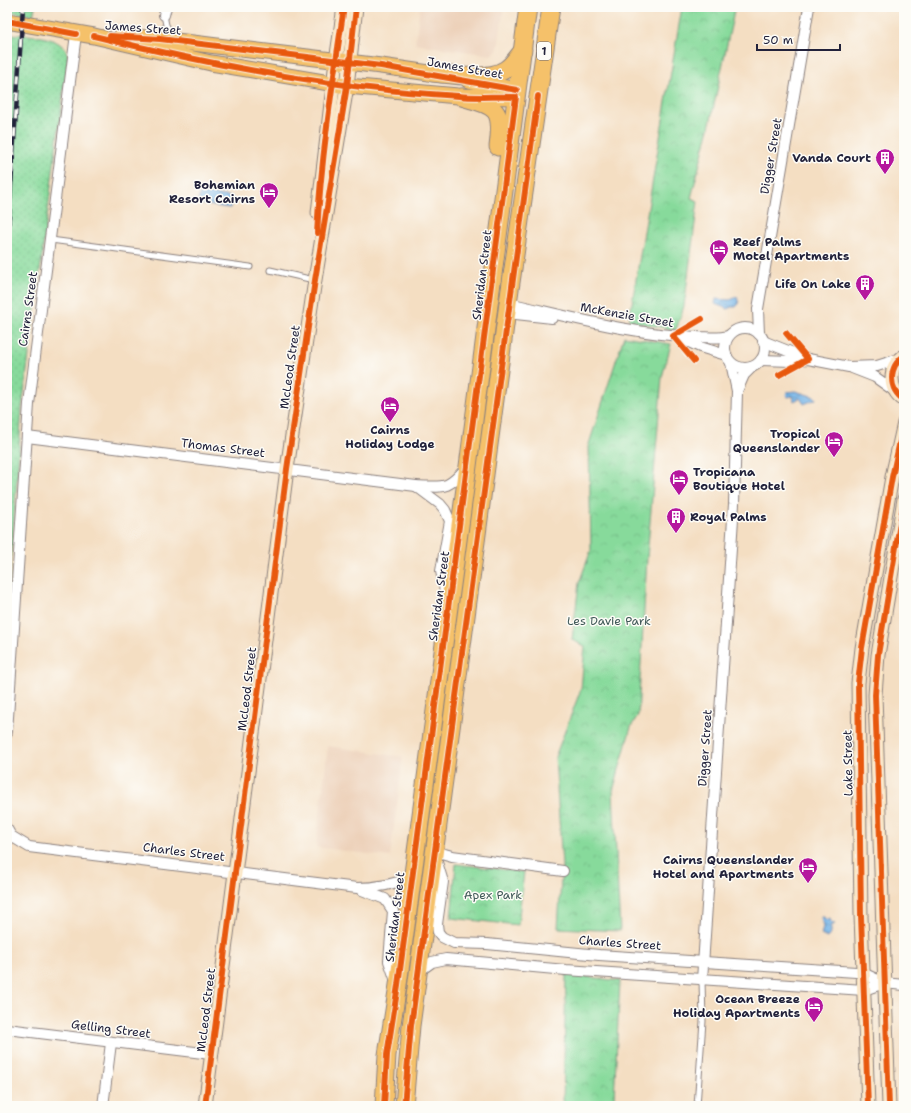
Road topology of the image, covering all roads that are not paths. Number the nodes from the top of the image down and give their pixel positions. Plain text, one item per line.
1 (344, 7) edge
2 (356, 7) edge
3 (528, 7) edge
4 (550, 7) edge
5 (809, 7) edge
6 (165, 11) edge
7 (7, 21) edge
8 (7, 30) edge
9 (76, 34) junction
10 (94, 36) junction
11 (176, 41) junction
12 (523, 50) junction
13 (343, 62) junction
14 (432, 73) junction
15 (340, 85) junction
16 (517, 93) junction
17 (538, 96) junction
18 (462, 97) junction
19 (51, 240) junction
20 (250, 267) dead end
21 (270, 270) dead end
22 (315, 277) junction
23 (489, 302) junction
24 (507, 308) junction
25 (758, 309) junction
26 (742, 328) junction
27 (728, 336) junction
28 (679, 337) junction
29 (761, 337) junction
30 (902, 357) edge
31 (728, 359) junction
32 (808, 359) junction
33 (762, 360) junction
34 (849, 366) junction
35 (752, 367) junction
36 (737, 391) junction
37 (901, 400) edge
38 (904, 423) edge
39 (27, 437) junction
40 (468, 466) junction
41 (287, 469) junction
42 (416, 486) junction
43 (904, 499) edge
44 (448, 610) junction
45 (7, 732) edge
46 (9, 832) edge
47 (434, 851) junction
48 (235, 871) junction
49 (563, 871) dead end
50 (412, 877) junction
51 (357, 888) junction
52 (881, 914) junction
53 (861, 916) junction
54 (468, 944) junction
55 (467, 961) junction
56 (704, 962) junction
57 (822, 970) junction
58 (418, 972) junction
59 (863, 973) junction
60 (702, 980) junction
61 (884, 983) junction
62 (398, 985) junction
63 (904, 985) edge
64 (820, 988) junction
65 (864, 990) junction
66 (7, 1029) edge
67 (110, 1043) junction
68 (865, 1044) junction
69 (887, 1045) junction
70 (211, 1054) junction
71 (103, 1106) edge
72 (205, 1106) edge
73 (384, 1106) edge
74 (404, 1106) edge
75 (697, 1106) edge
76 (868, 1106) edge
77 (889, 1106) edge

1 - 13 main road, McLeod Street
2 - 13 main road, McLeod Street
3 - 12 highway, Sheridan Street / 1
4 - 17 highway, 1
5 - 25 street, Digger Street
6 - 11 lane
7 - 9 main road, James Street
8 - 9 main road, James Street
9 - 10 main road, James Street
9 - 19 street, Cairns Street
10 - 11 main road, James Street
10 - 15 main road, James Street
11 - 13 main road, James Street
12 - 14 highway
12 - 16 highway, Sheridan Street / 1
13 - 14 main road, James Street
13 - 15 main road, McLeod Street
14 - 16 main road, James Street
15 - 18 main road, James Street
15 - 22 main road, McLeod Street
16 - 17 highway
16 - 18 main road, James Street
16 - 23 highway, Sheridan Street / 1
17 - 24 highway, 1
18 - 23 highway
19 - 20 lane
19 - 39 street, Cairns Street
21 - 22 lane
22 - 41 main road, McLeod Street
23 - 24 highway
23 - 40 highway, Sheridan Street / 1
24 - 28 street, McKenzie Street
24 - 47 highway, 1
25 - 26 street, Digger Street
25 - 29 street, Digger Street
26 - 27 street
26 - 29 street
27 - 28 street, McKenzie Street
27 - 31 street
28 - 31 street, McKenzie Street
29 - 32 street
29 - 33 street
30 - 34 street
30 - 37 main road
31 - 35 street
31 - 36 street, Digger Street
32 - 33 street
32 - 34 street
33 - 35 street
34 - 37 street
35 - 36 street, Digger Street
36 - 56 street, Digger Street
38 - 53 main road, Lake Street
39 - 41 street, Thomas Street
39 - 45 street, Cairns Street
40 - 42 street, Thomas Street
40 - 44 highway, Sheridan Street / 1
41 - 42 street, Thomas Street
41 - 48 main road, McLeod Street
42 - 44 street, Thomas Street
43 - 52 main road
44 - 50 highway, Sheridan Street / 1
46 - 48 street, Charles Street
47 - 49 street
47 - 54 street, Charles Street
47 - 58 highway, 1
48 - 51 street, Charles Street
48 - 70 main road, McLeod Street
50 - 51 street, Charles Street
50 - 62 highway, Sheridan Street / 1
51 - 62 street, Charles Street
52 - 53 main road
52 - 61 main road
53 - 59 main road, Lake Street
54 - 55 street
54 - 56 street, Charles Street
55 - 58 street, Charles Street
55 - 60 street, Charles Street
56 - 57 street, Charles Street
56 - 60 street, Digger Street
57 - 59 street, Charles Street
57 - 64 street
58 - 74 highway, 1
59 - 61 street, Charles Street
59 - 65 main road, Lake Street
60 - 64 street, Charles Street
60 - 75 lane, Digger Street
61 - 63 street, Charles Street
61 - 65 street, Charles Street
61 - 69 main road
62 - 73 highway, Sheridan Street / 1
64 - 65 street, Charles Street
65 - 68 main road, Lake Street
66 - 67 street, Gelling Street
67 - 70 street, Gelling Street
67 - 71 street
68 - 69 main road
68 - 76 main road, Lake Street
69 - 77 main road
70 - 72 main road, McLeod Street

